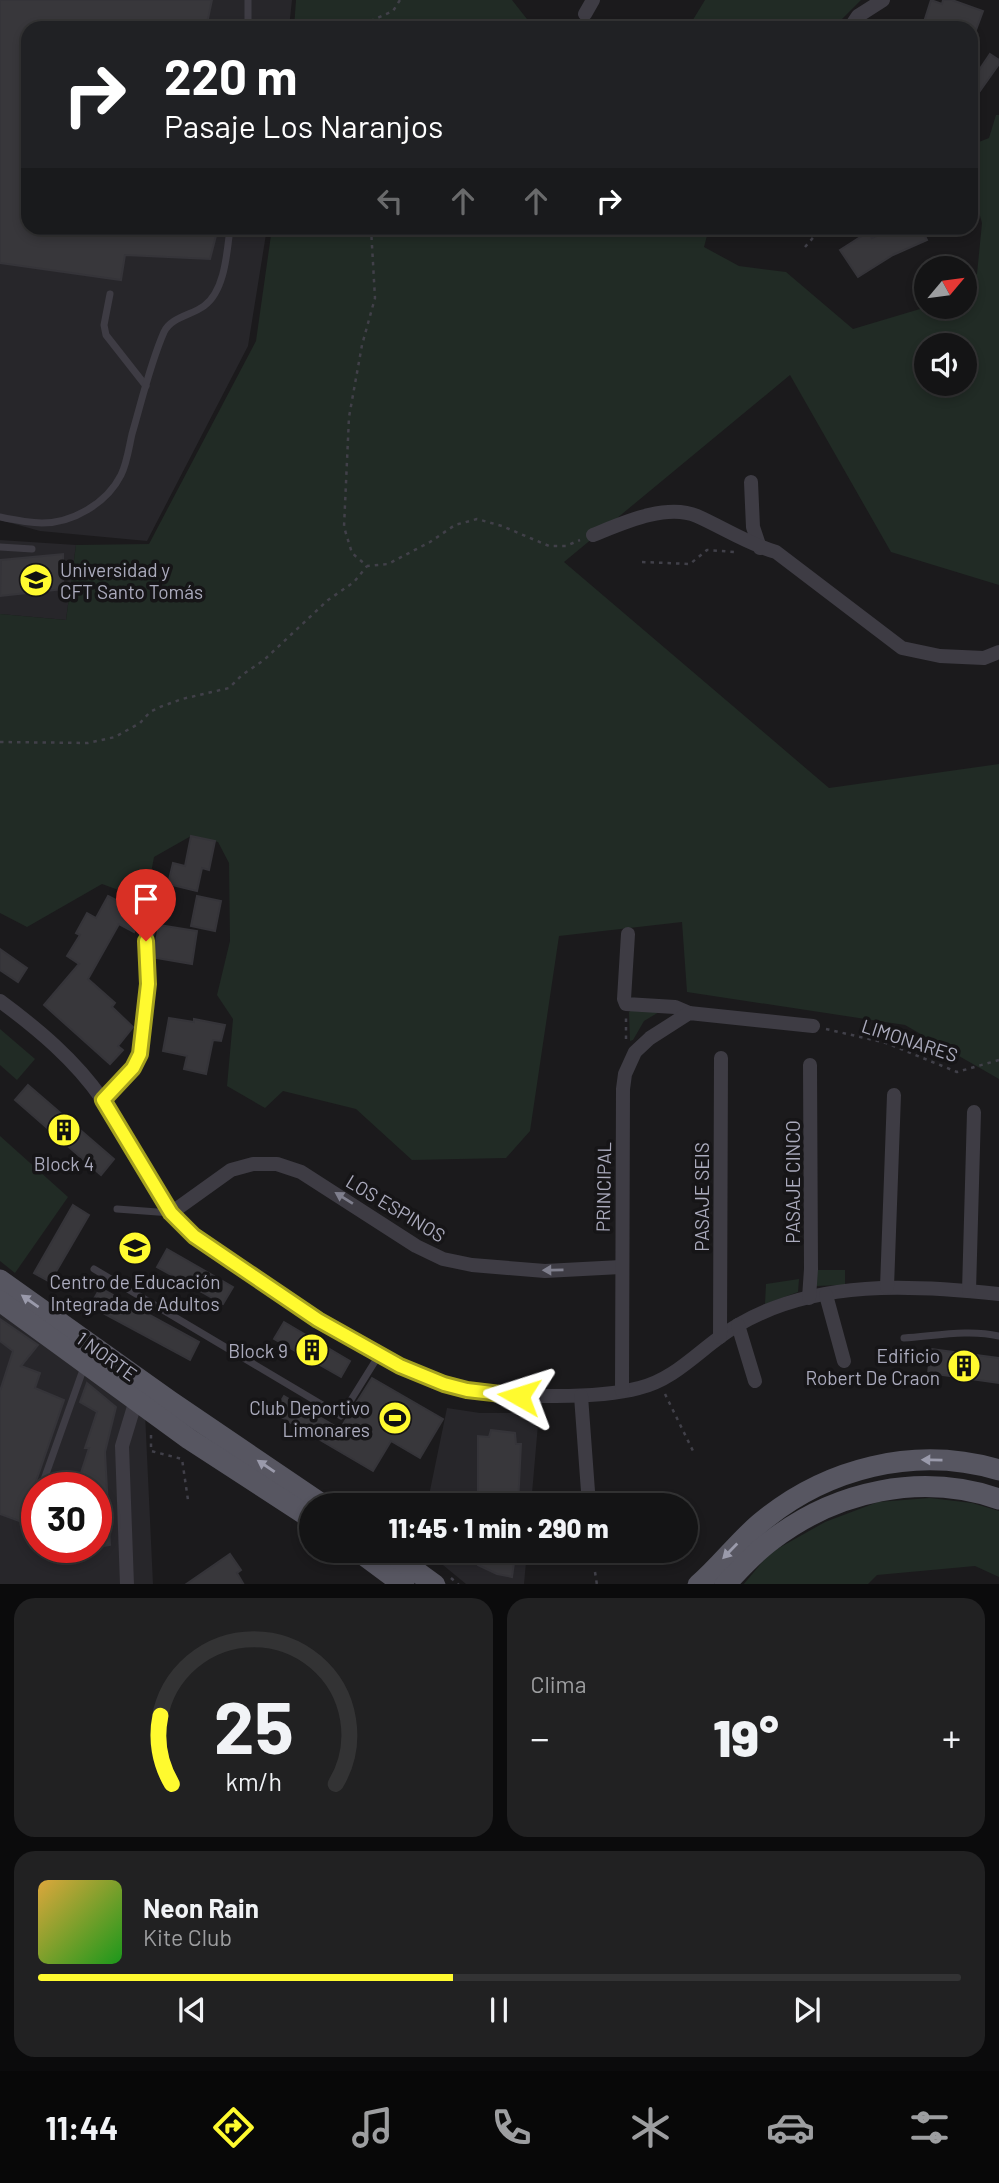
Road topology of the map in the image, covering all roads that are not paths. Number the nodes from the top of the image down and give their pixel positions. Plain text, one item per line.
1 (248, 0) edge
2 (593, 0) edge
3 (883, 0) edge
4 (585, 14) dead end
5 (248, 21) edge
6 (855, 21) edge
7 (229, 235) edge
8 (110, 294) dead end
9 (146, 386) junction
10 (751, 482) dead end
11 (0, 517) edge
12 (593, 535) road end
13 (0, 547) edge
14 (760, 548) junction
15 (32, 549) dead end
16 (999, 653) edge
17 (156, 887) dead end
18 (628, 934) dead end
19 (0, 1001) edge
20 (689, 1013) junction
21 (813, 1026) road end
22 (721, 1058) dead end
23 (810, 1065) dead end
24 (894, 1095) dead end
25 (103, 1100) junction
26 (974, 1112) dead end
27 (117, 1209) dead end
28 (171, 1213) junction
29 (621, 1268) junction
30 (94, 1269) dead end
31 (0, 1280) edge
32 (887, 1287) junction
33 (969, 1291) junction
34 (999, 1294) edge
35 (825, 1295) junction
36 (809, 1298) junction
37 (0, 1301) edge
38 (738, 1325) junction
39 (720, 1336) junction
40 (999, 1336) edge
41 (904, 1338) dead end
42 (379, 1355) junction
43 (844, 1361) dead end
44 (85, 1363) junction
45 (755, 1381) dead end
46 (622, 1391) junction
47 (581, 1396) junction
48 (144, 1398) junction
49 (999, 1470) edge
50 (47, 1472) edge
51 (303, 1493) edge
52 (588, 1493) edge
53 (999, 1499) edge
54 (299, 1510) edge
55 (376, 1563) edge
56 (405, 1563) edge
57 (127, 1584) edge
58 (404, 1584) edge
59 (435, 1584) edge
60 (698, 1584) edge
61 (725, 1584) edge

1 - 5 lane
2 - 4 street
3 - 6 street
7 - 9 lane
8 - 9 lane
9 - 11 lane
10 - 14 street
12 - 14 street
13 - 15 lane
14 - 16 street
17 - 25 street
18 - 20 street
19 - 25 street
20 - 21 street
20 - 29 street, PRINCIPAL
22 - 39 street, PASAJE SEIS
23 - 36 street, PASAJE CINCO
24 - 32 street
25 - 28 street
26 - 33 street
27 - 28 lane
29 -> 28 street, LOS ESPINOS
28 - 42 street
29 - 46 street, PRINCIPAL
30 - 42 lane
48 -> 31 main road, 1 NORTE
32 - 33 street
32 - 35 street
33 - 34 street
35 - 36 street
35 - 43 street
36 - 38 street
37 - 44 main road, 1 NORTE
38 - 39 street
38 - 45 street
39 - 46 street
40 - 41 lane
42 - 47 street
44 - 48 main road, 1 NORTE
44 - 50 lane
46 - 47 street
47 - 52 street
51 -> 48 main road
48 - 54 main road
48 - 57 street
49 -> 60 main road
53 - 61 main road
55 - 58 main road
56 - 59 main road

